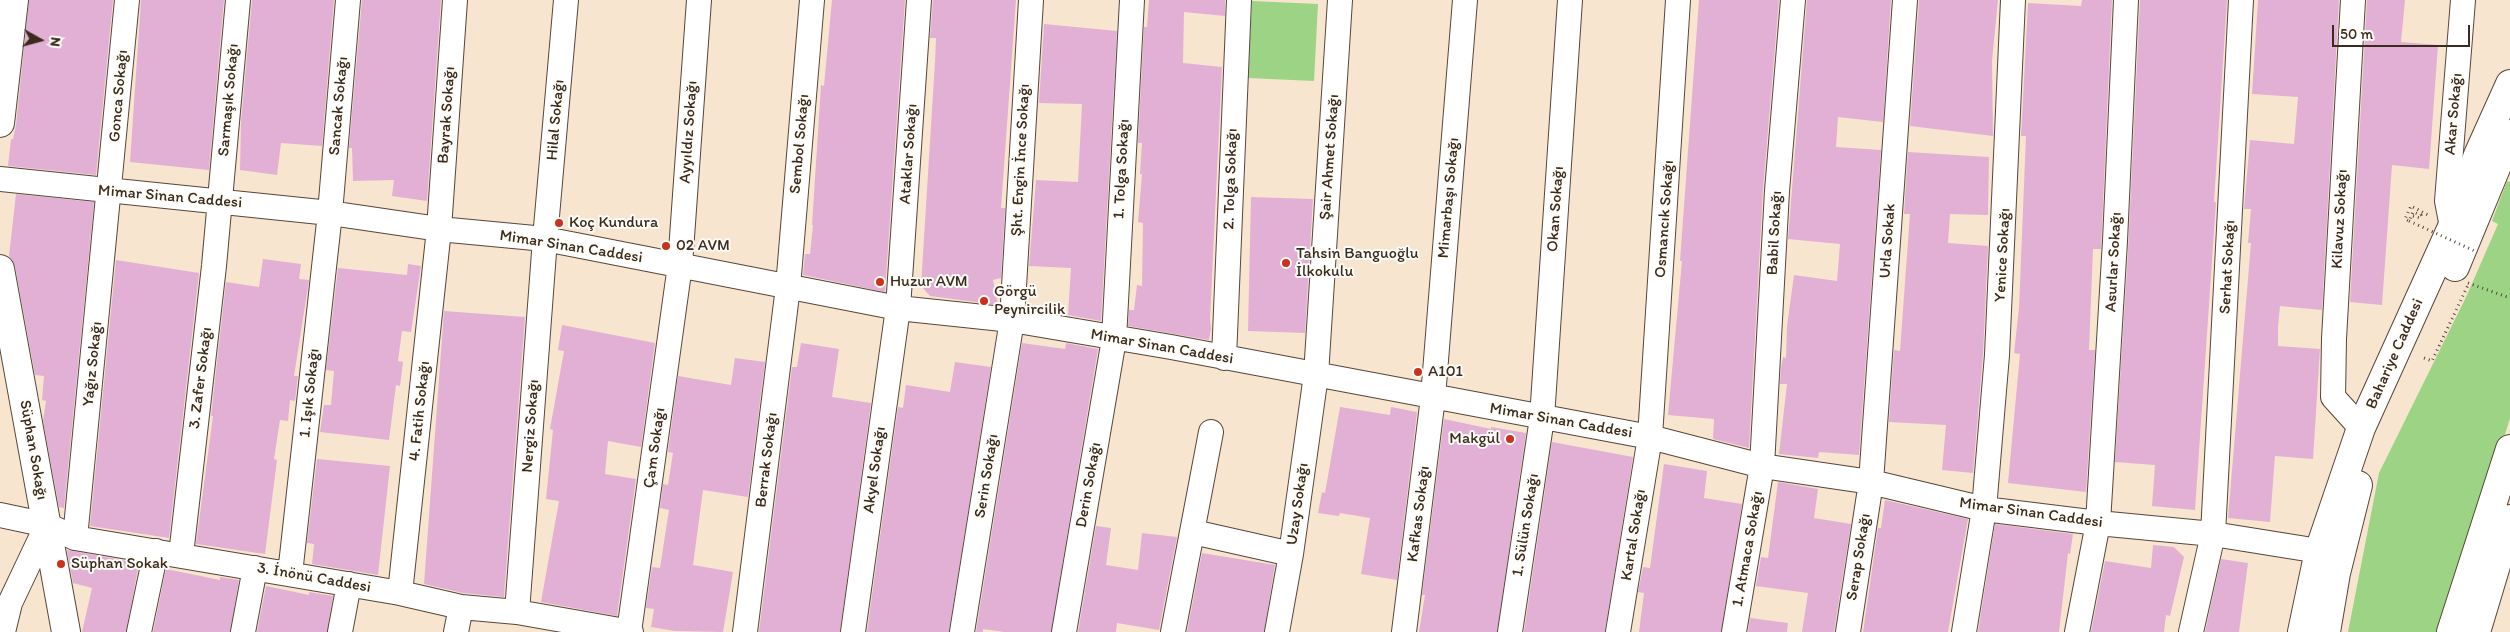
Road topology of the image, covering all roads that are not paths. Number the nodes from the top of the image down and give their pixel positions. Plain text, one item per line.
1 (14, 0) edge
2 (128, 0) edge
3 (238, 0) edge
4 (348, 0) edge
5 (454, 0) edge
6 (566, 0) edge
7 (699, 0) edge
8 (812, 0) edge
9 (919, 0) edge
10 (1031, 0) edge
11 (1132, 0) edge
12 (1239, 0) edge
13 (1340, 0) edge
14 (1465, 0) edge
15 (1570, 0) edge
16 (1678, 0) edge
17 (1793, 0) edge
18 (1905, 0) edge
19 (2013, 0) edge
20 (2126, 0) edge
21 (2241, 0) edge
22 (2352, 0) edge
23 (2463, 0) edge
24 (2510, 84) edge
25 (0, 123) edge
26 (2510, 134) edge
27 (0, 179) edge
28 (110, 191) junction
29 (219, 201) junction
30 (330, 213) junction
31 (2452, 227) junction
32 (439, 229) junction
33 (545, 240) junction
34 (680, 265) junction
35 (0, 268) edge
36 (788, 287) junction
37 (898, 308) junction
38 (1012, 320) junction
39 (1114, 339) junction
40 (1224, 358) junction
41 (1316, 375) junction
42 (1433, 397) junction
43 (1542, 418) junction
44 (2361, 428) junction
45 (1212, 432) dead end
46 (1650, 437) junction
47 (2510, 449) edge
48 (1762, 466) junction
49 (1871, 482) junction
50 (1984, 509) junction
51 (0, 515) edge
52 (2510, 519) edge
53 (46, 524) junction
54 (2098, 524) junction
55 (1193, 532) junction
56 (2213, 534) junction
57 (75, 538) junction
58 (156, 551) junction
59 (2319, 551) junction
60 (1291, 554) junction
61 (180, 555) junction
62 (254, 568) junction
63 (290, 574) junction
64 (349, 584) junction
65 (400, 593) junction
66 (461, 607) junction
67 (518, 612) junction
68 (552, 626) edge
69 (3, 632) edge
70 (66, 632) edge
71 (139, 632) edge
72 (243, 632) edge
73 (340, 632) edge
74 (456, 632) edge
75 (630, 632) edge
76 (745, 632) edge
77 (853, 632) edge
78 (962, 632) edge
79 (1064, 632) edge
80 (1173, 632) edge
81 (1277, 632) edge
82 (1404, 632) edge
83 (1510, 632) edge
84 (1618, 632) edge
85 (1734, 632) edge
86 (1848, 632) edge
87 (1964, 632) edge
88 (2078, 632) edge
89 (2190, 632) edge
90 (2302, 632) edge
91 (2326, 632) edge
92 (2451, 632) edge
93 (2476, 632) edge

1 - 25 main road
2 - 28 street, Gonca Sokağı
3 - 29 street, Sarmaşık Sokağı
4 - 30 street, Sancak Sokağı
5 - 32 street, Bayrak Sokağı
6 - 33 street, Hilal Sokağı
7 - 34 street, Ayyıldız Sokağı
8 - 36 street, Sembol Sokağı
9 - 37 street, Ataklar Sokağı
10 - 38 street, Şht. Engin İnce Sokağı
11 - 39 street, 1. Tolga Sokağı
12 - 40 street, 2. Tolga Sokağı
13 - 41 street, Şair Ahmet Sokağı
14 - 42 street, Mimarbaşı Sokağı
15 - 43 street, Okan Sokağı
16 - 46 street, Osmancık Sokağı
17 - 48 street, Babil Sokağı
18 - 49 street, Urla Sokak
19 - 50 street, Yenice Sokağı
20 - 54 street, Asurlar Sokağı
21 - 56 street, Serhat Sokağı
22 - 44 street, Kilavuz Sokağı
23 - 31 street, Akar Sokağı
24 - 31 main road, Bahariye Caddesi
26 - 91 main road
27 - 28 street, Mimar Sinan Caddesi
28 - 29 street, Mimar Sinan Caddesi
28 - 57 street, Yağız Sokağı
29 - 30 street, Mimar Sinan Caddesi
29 - 61 street, 3. Zafer Sokağı
30 - 32 street, Mimar Sinan Caddesi
30 - 63 street, 1. Işık Sokağı
31 - 44 main road, Bahariye Caddesi
32 - 33 street, Mimar Sinan Caddesi
32 - 65 street, 4. Fatih Sokağı
33 - 34 street, Mimar Sinan Caddesi
33 - 67 street, Nergiz Sokağı
34 - 36 street, Mimar Sinan Caddesi
34 - 75 street, Çam Sokağı
35 - 53 main road, Süphan Sokağı
36 - 37 street, Mimar Sinan Caddesi
36 - 76 street, Berrak Sokağı
37 - 38 street, Mimar Sinan Caddesi
37 - 77 street, Akyel Sokağı
38 - 39 street, Mimar Sinan Caddesi
38 - 78 street, Serin Sokağı
39 - 40 street, Mimar Sinan Caddesi
39 - 79 street, Derin Sokağı
40 - 41 street, Mimar Sinan Caddesi
41 - 42 street, Mimar Sinan Caddesi
41 - 60 street, Uzay Sokağı
42 - 43 street, Mimar Sinan Caddesi
42 - 82 street, Kafkas Sokağı
43 - 46 street, Mimar Sinan Caddesi
43 - 83 street, 1. Sülün Sokağı
44 - 59 main road, Bahariye Caddesi
45 - 55 street
46 - 48 street, Mimar Sinan Caddesi
46 - 84 street, Kartal Sokağı
47 - 92 main road
48 - 49 street, Mimar Sinan Caddesi
48 - 85 street, 1. Atmaca Sokağı
49 - 50 street, Mimar Sinan Caddesi
49 - 86 street, Serap Sokağı
50 - 54 street, Mimar Sinan Caddesi
50 - 87 street, Yenice Sokağı
51 - 53 street, 3. İnönü Caddesi
52 - 93 main road
53 - 57 street, 3. İnönü Caddesi
53 - 69 street
53 - 70 main road, Süphan Sokağı
54 - 56 street, Mimar Sinan Caddesi
54 - 88 street, Asurlar Sokağı
55 - 60 street
55 - 80 street
56 - 59 street, Mimar Sinan Caddesi
56 - 89 street, Serhat Sokağı
57 - 58 street, 3. İnönü Caddesi
58 - 61 street, 3. İnönü Caddesi
58 - 71 street
59 - 90 main road, Bahariye Caddesi
60 - 81 street, Uzay Sokağı
61 - 62 street, 3. İnönü Caddesi
62 - 63 street, 3. İnönü Caddesi
62 - 72 street
63 - 64 street, 3. İnönü Caddesi
64 - 65 street, 3. İnönü Caddesi
64 - 73 street
65 - 66 street, 3. İnönü Caddesi
66 - 67 street, 3. İnönü Caddesi
66 - 74 street
67 - 68 street, 3. İnönü Caddesi
68 - 75 street, 3. İnönü Caddesi

